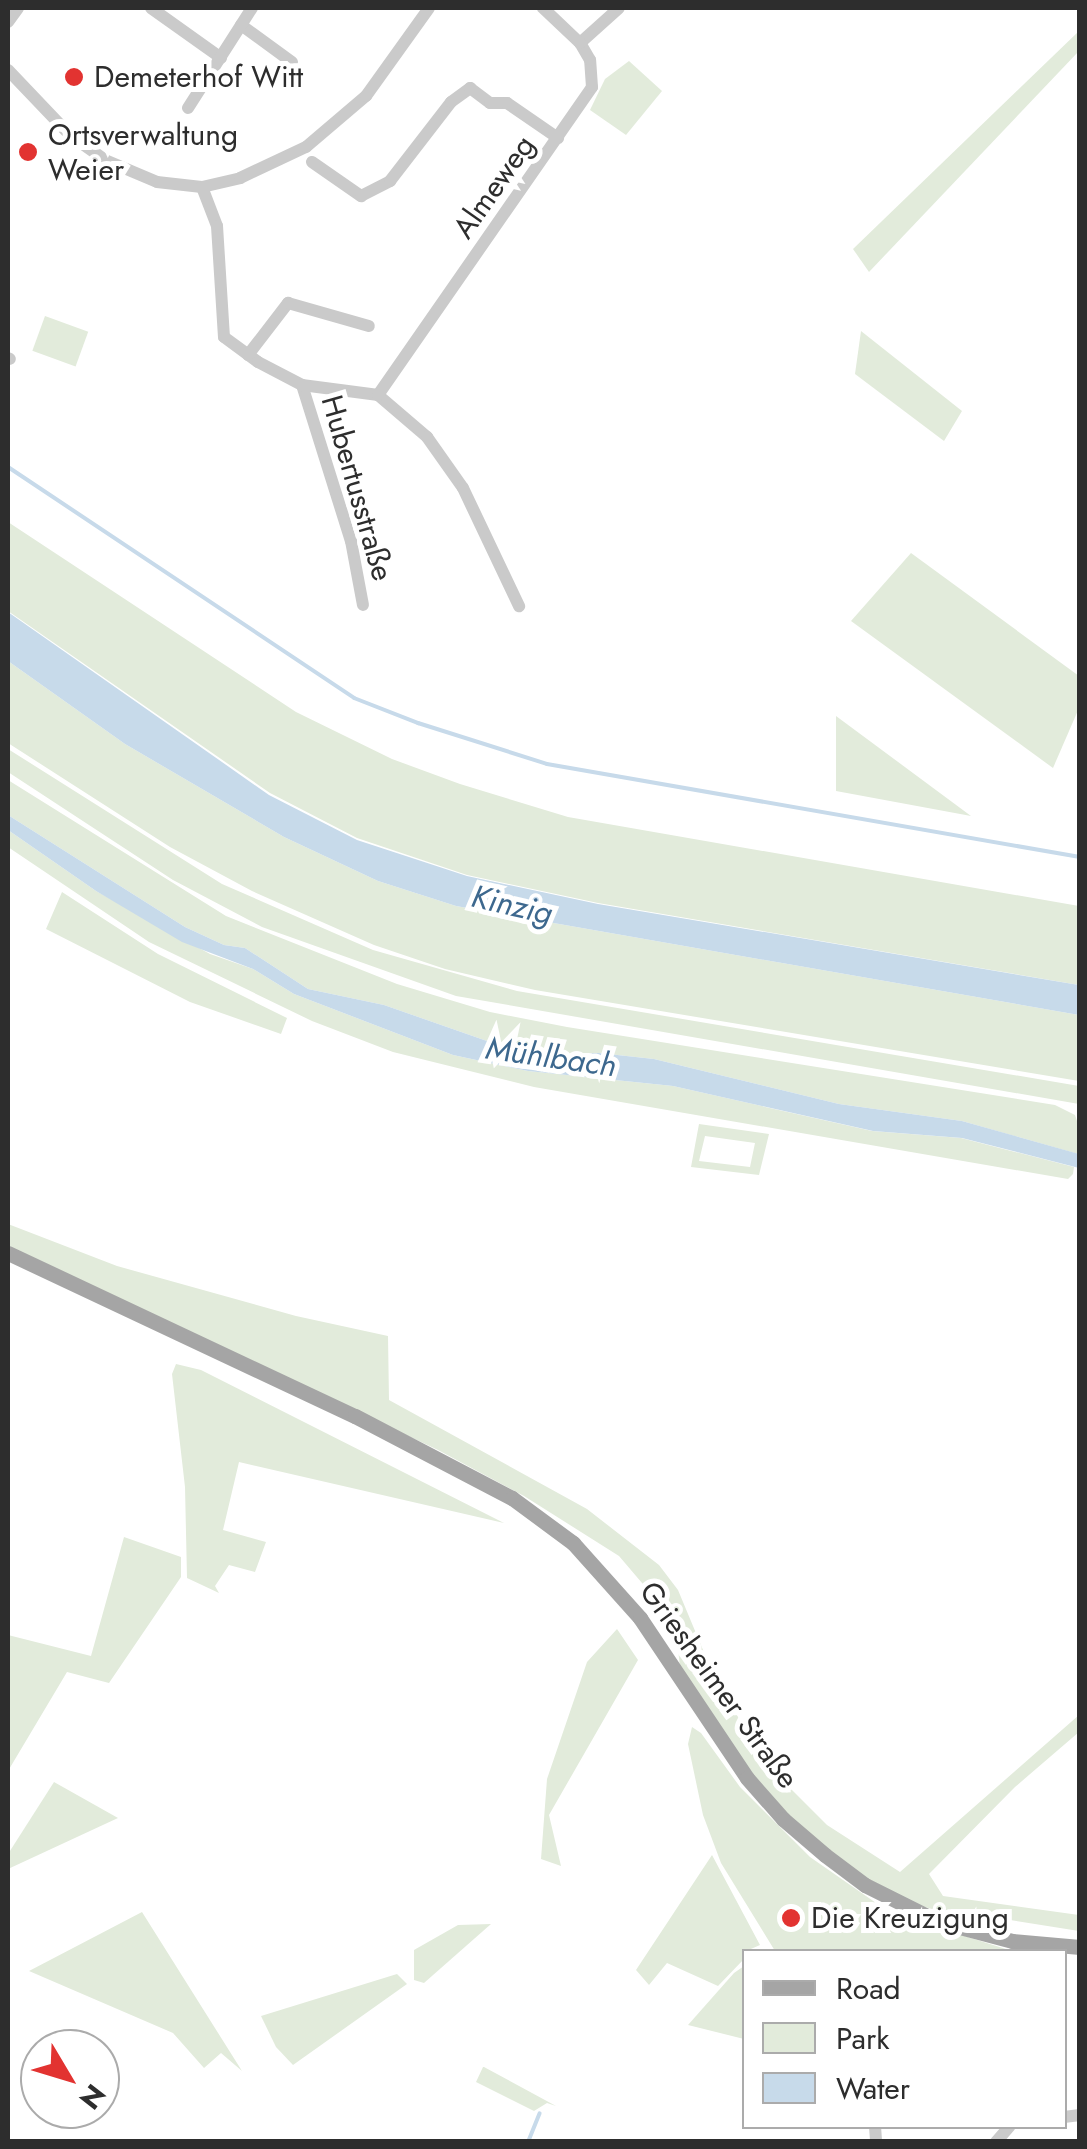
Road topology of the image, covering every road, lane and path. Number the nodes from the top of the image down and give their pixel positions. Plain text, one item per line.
1 (18, 8) edge
2 (151, 8) edge
3 (252, 8) edge
4 (429, 8) edge
5 (543, 8) edge
6 (619, 8) edge
7 (8, 22) edge
8 (241, 25) junction
9 (580, 43) junction
10 (222, 58) junction
11 (292, 62) dead end
12 (8, 70) edge
13 (188, 108) dead end
14 (558, 138) junction
15 (312, 162) dead end
16 (202, 187) junction
17 (369, 326) dead end
18 (248, 355) junction
19 (302, 385) junction
20 (378, 395) junction
21 (364, 604) dead end
22 (520, 606) dead end
23 (8, 1253) edge
24 (1080, 1947) edge
25 (1049, 1949) edge

1 - 7 street
2 - 10 street
3 - 8 street
4 - 16 street
5 - 9 street
6 - 9 street
8 - 10 street
8 - 11 street
9 - 14 street, Almeweg
10 - 13 street
12 - 16 street
14 - 15 street
14 - 20 street, Almeweg
16 - 18 street, Hubertusstraße
17 - 18 street
18 - 19 street, Hubertusstraße
19 - 20 street, Hubertusstraße
19 - 21 street, Hubertusstraße
20 - 22 street, Hubertusstraße
23 - 25 main road, Griesheimer Straße
24 - 25 main road, Griesheimer Straße

